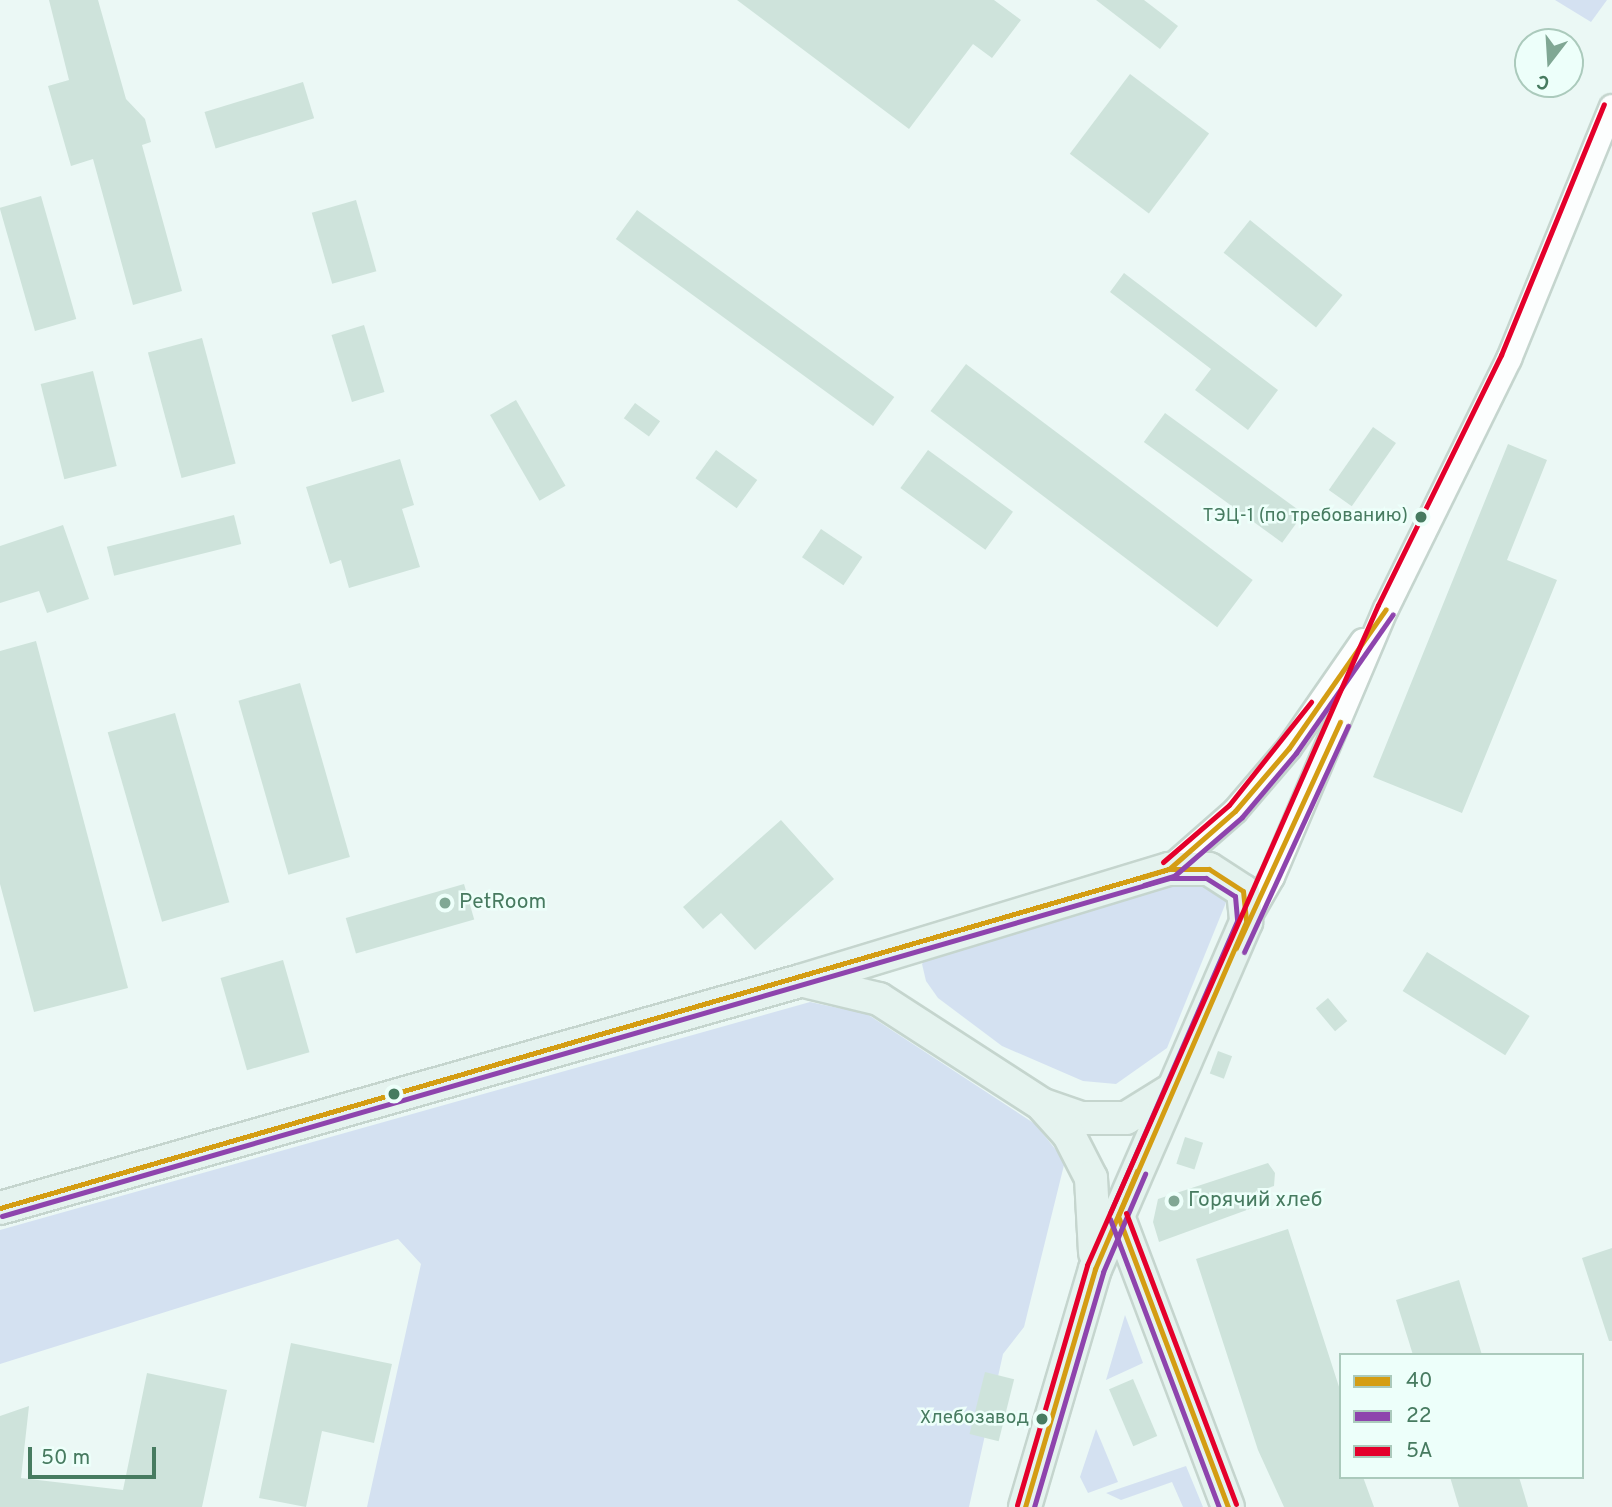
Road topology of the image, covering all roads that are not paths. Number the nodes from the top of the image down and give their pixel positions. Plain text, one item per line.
1 (1612, 107) edge
2 (1385, 609) junction
3 (1169, 869) junction
4 (1253, 912) junction
5 (919, 945) junction
6 (800, 981) junction
7 (898, 1001) junction
8 (1174, 1088) junction
9 (1043, 1105) junction
10 (0, 1208) edge
11 (1118, 1216) junction
12 (1095, 1269) junction
13 (1025, 1507) edge
14 (1228, 1507) edge

1 - 2 street
2 - 3 street
2 - 4 street
3 - 4 main road
3 - 5 main road
4 - 8 main road
5 - 6 main road
5 - 7 main road
6 - 7 main road
6 - 10 main road
7 - 9 main road
8 - 9 main road
8 - 11 main road
9 - 12 main road
11 - 12 main road
11 - 14 main road
12 - 13 main road

